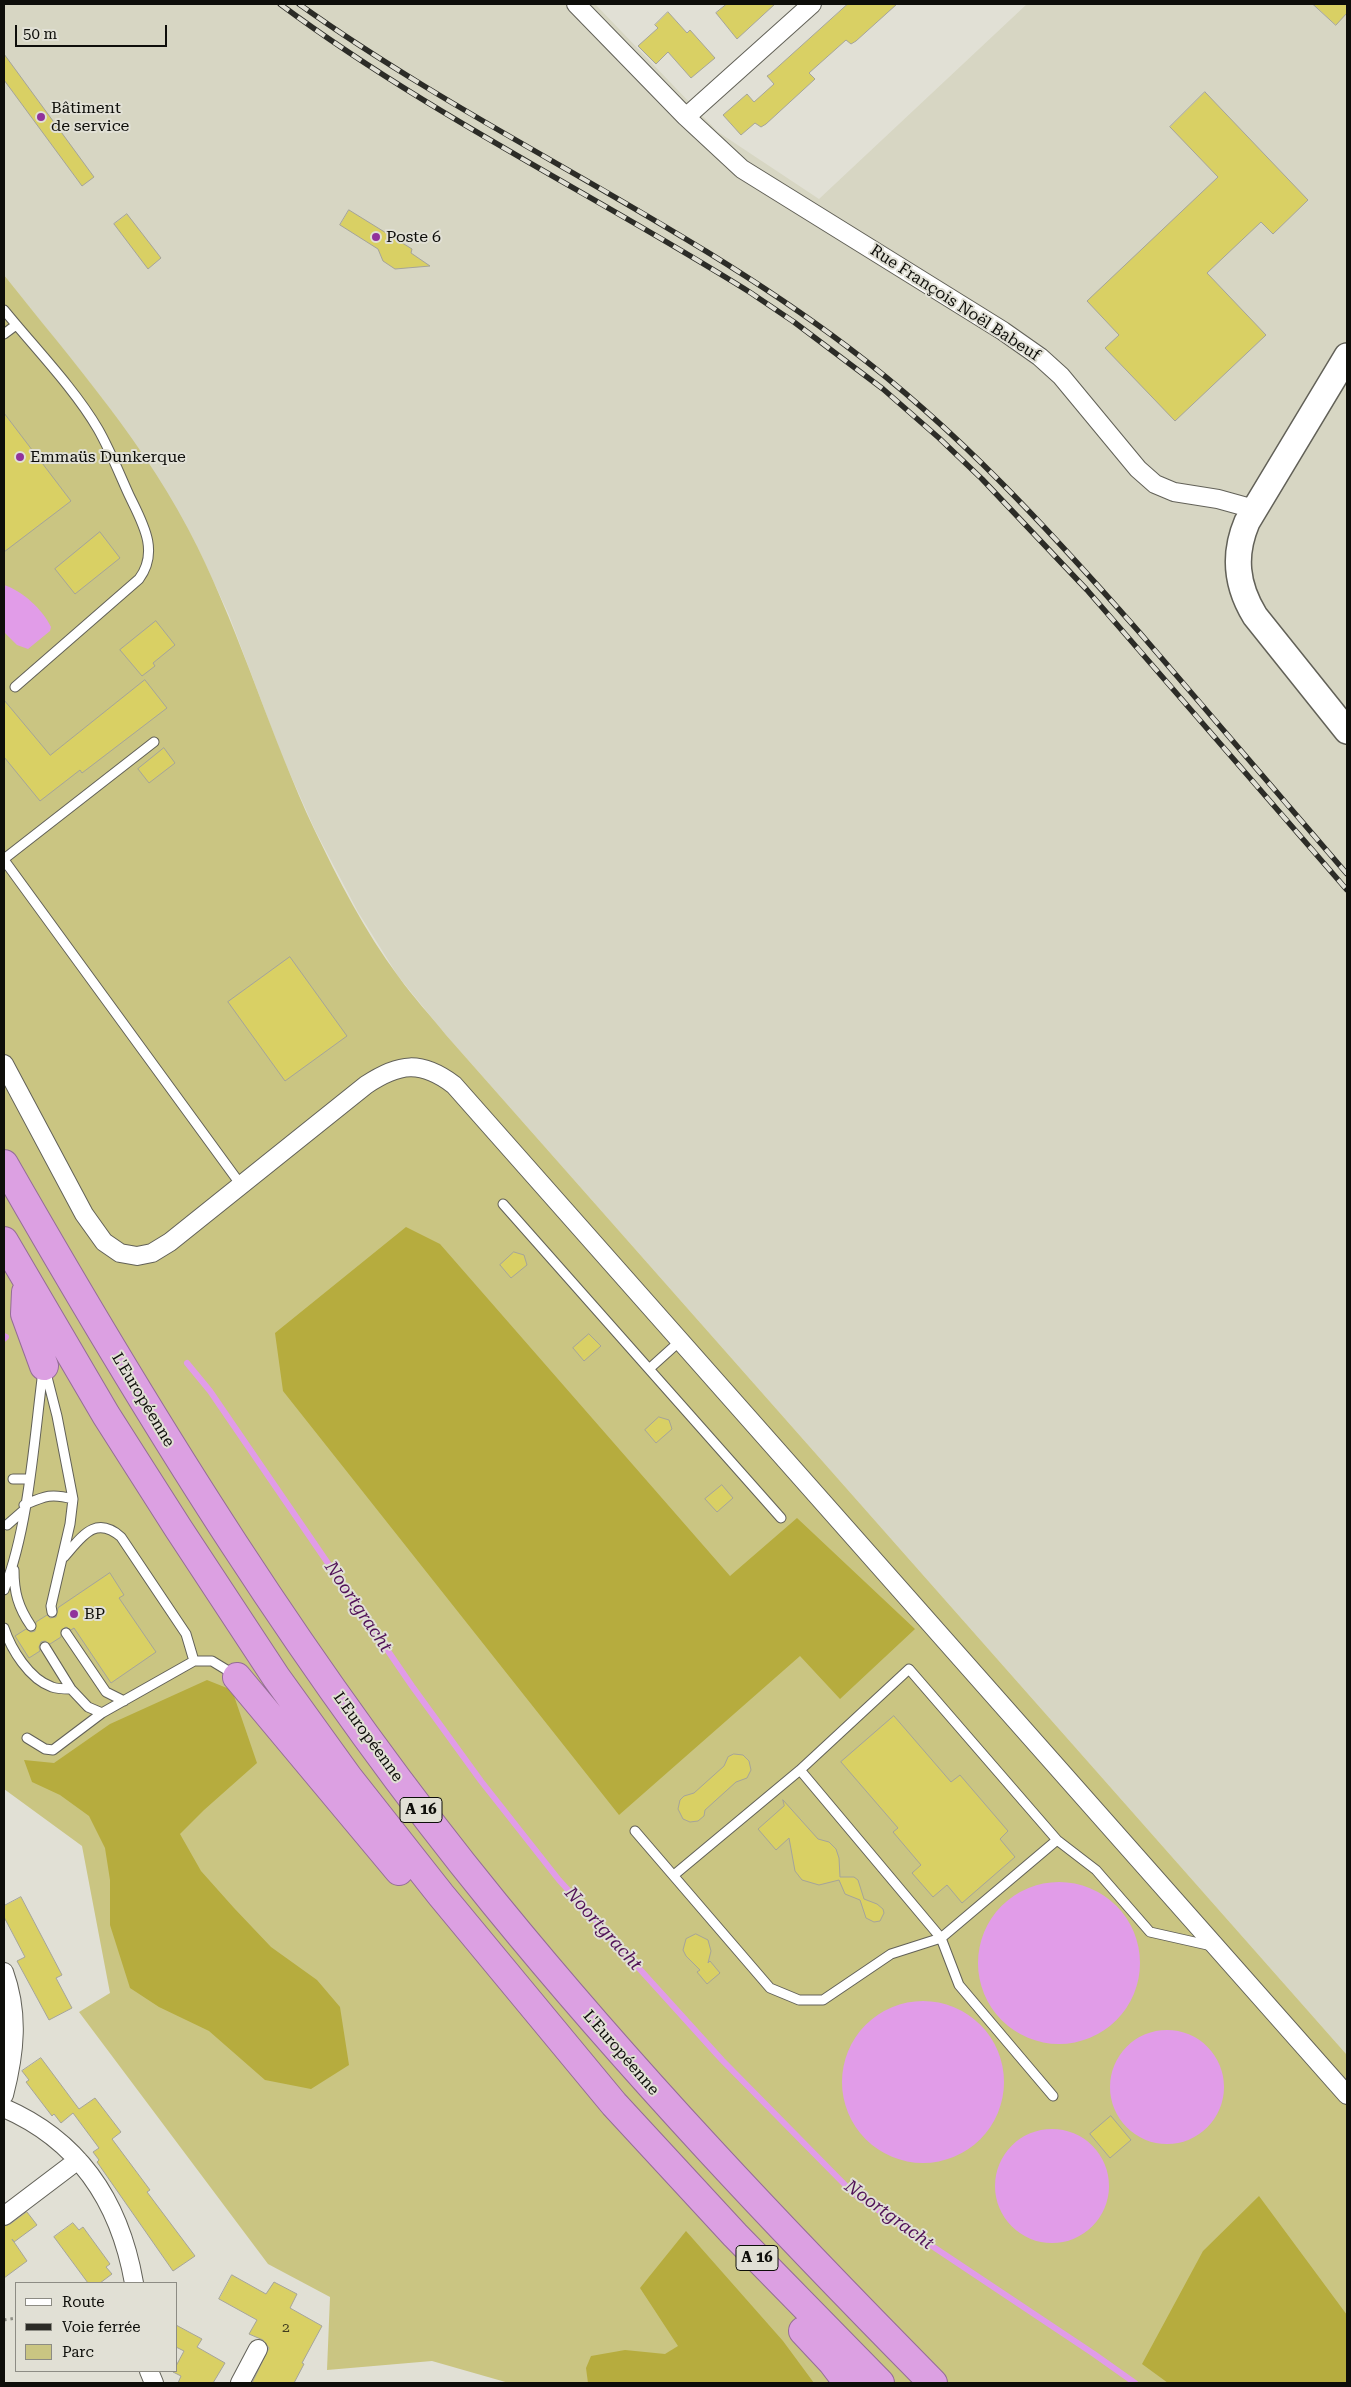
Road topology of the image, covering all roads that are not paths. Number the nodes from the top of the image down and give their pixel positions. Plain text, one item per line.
1 (576, 4) edge
2 (812, 4) edge
3 (686, 116) junction
4 (4, 310) edge
5 (16, 325) junction
6 (4, 334) edge
7 (1347, 356) edge
8 (1254, 509) junction
9 (15, 687) dead end
10 (1347, 731) edge
11 (154, 742) dead end
12 (4, 859) edge
13 (4, 1064) edge
14 (4, 1164) edge
15 (240, 1185) junction
16 (502, 1204) dead end
17 (4, 1241) edge
18 (26, 1281) junction
19 (680, 1341) junction
20 (44, 1366) junction
21 (648, 1369) junction
22 (13, 1479) dead end
23 (29, 1479) junction
24 (73, 1499) junction
25 (24, 1508) junction
26 (781, 1518) dead end
27 (7, 1525) dead end
28 (62, 1559) junction
29 (14, 1564) junction
30 (4, 1590) edge
31 (52, 1612) dead end
32 (31, 1626) dead end
33 (4, 1628) edge
34 (66, 1634) dead end
35 (45, 1648) dead end
36 (194, 1661) junction
37 (237, 1677) joint
38 (71, 1689) junction
39 (124, 1701) junction
40 (102, 1713) junction
41 (27, 1738) dead end
42 (800, 1770) junction
43 (636, 1831) dead end
44 (1057, 1840) junction
45 (674, 1876) junction
46 (942, 1938) junction
47 (1217, 1948) junction
48 (4, 1972) edge
49 (532, 2005) junction
50 (4, 2095) edge
51 (1347, 2095) edge
52 (1053, 2096) dead end
53 (4, 2108) edge
54 (637, 2130) junction
55 (78, 2160) junction
56 (4, 2216) edge
57 (134, 2282) edge
58 (258, 2349) dead end
59 (240, 2383) edge
60 (848, 2383) edge
61 (880, 2383) edge
62 (933, 2383) edge

1 - 3 street, Rue François Noël Babeuf
2 - 3 street
3 - 8 street, Rue François Noël Babeuf
4 - 5 lane
5 - 6 lane
5 - 9 lane
7 - 8 street
8 - 10 street
11 - 12 lane
12 - 15 lane
13 - 15 street
14 - 62 highway, L'Européenne / A 16
15 - 19 street
16 - 21 lane
17 - 18 highway, A 16
18 - 20 highway
18 - 49 highway, A 16
19 - 21 lane
19 - 47 street
20 - 23 lane
20 - 24 lane
21 - 26 lane
22 - 23 lane
23 - 25 lane
24 - 25 lane
24 - 28 lane
25 - 27 lane
25 - 29 lane
28 - 31 lane
28 - 36 lane
29 - 30 lane
29 - 32 lane
33 - 38 lane
34 - 39 lane
35 - 38 lane
36 - 37 lane
36 - 39 lane
37 - 49 highway
38 - 40 lane
39 - 40 lane
40 - 41 lane
42 - 44 lane
42 - 45 lane
42 - 46 lane
43 - 45 lane
44 - 46 lane
44 - 47 lane
45 - 46 lane
46 - 52 lane
47 - 51 street
48 - 50 street
49 - 54 highway, A 16
53 - 55 street
54 - 60 highway
54 - 61 highway, A 16
55 - 56 street
55 - 57 street
58 - 59 street

